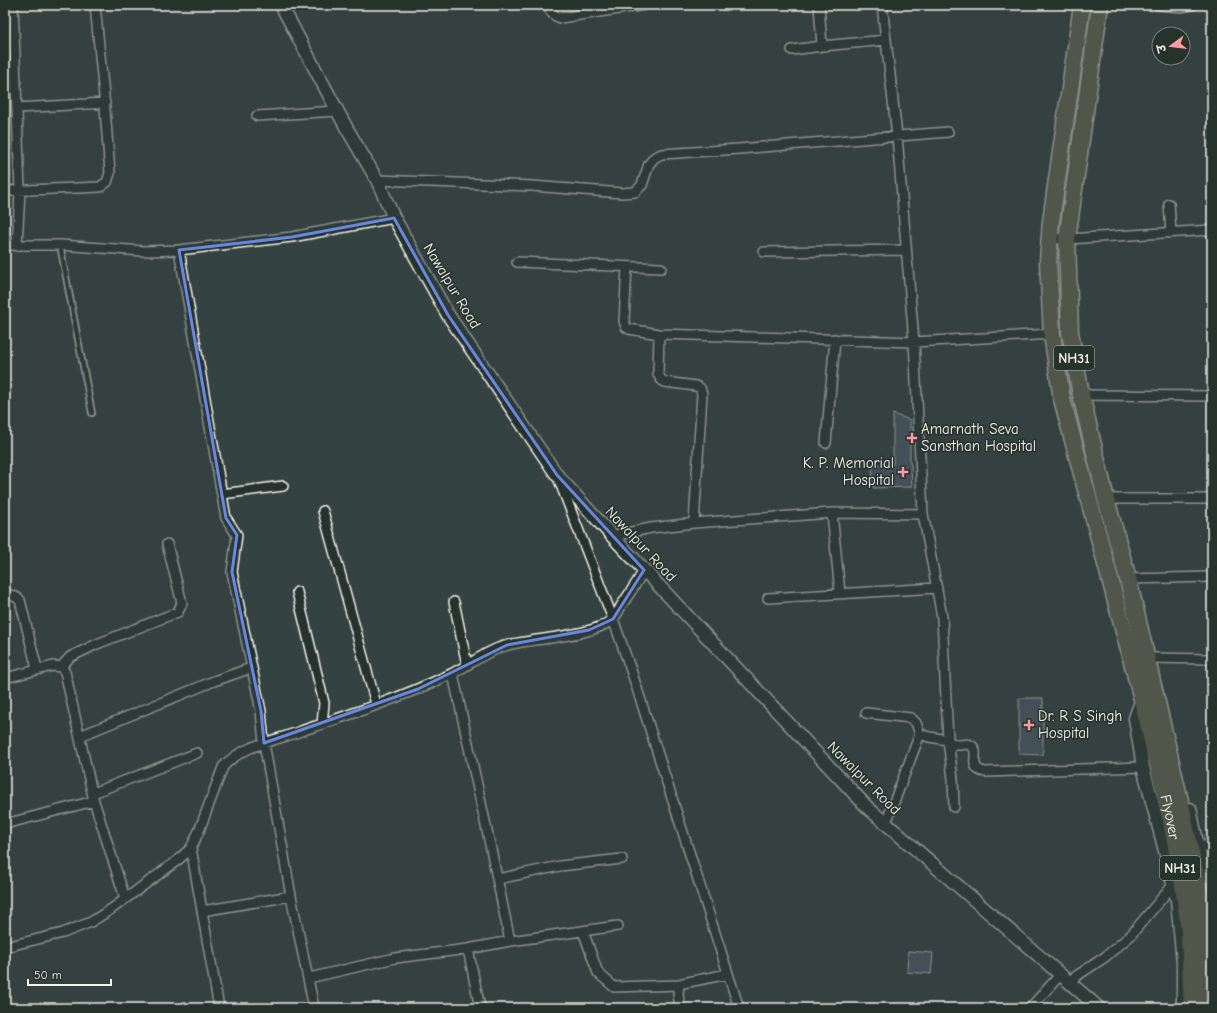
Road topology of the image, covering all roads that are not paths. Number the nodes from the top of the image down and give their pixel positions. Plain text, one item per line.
1 (13, 5) edge
2 (95, 5) edge
3 (281, 5) edge
4 (548, 5) edge
5 (645, 5) edge
6 (818, 5) edge
7 (882, 5) edge
8 (1082, 5) edge
9 (1100, 5) edge
10 (1158, 5) edge
11 (1192, 5) edge
12 (886, 40) junction
13 (822, 46) junction
14 (5, 50) edge
15 (15, 50) junction
16 (792, 50) dead end
17 (105, 103) junction
18 (17, 108) junction
19 (337, 111) junction
20 (257, 116) dead end
21 (948, 132) dead end
22 (897, 136) junction
23 (377, 180) junction
24 (5, 191) edge
25 (20, 191) junction
26 (1169, 204) dead end
27 (394, 218) junction
28 (1212, 230) edge
29 (1171, 232) junction
30 (1050, 238) junction
31 (1067, 238) junction
32 (5, 245) edge
33 (60, 245) junction
34 (17, 246) junction
35 (179, 250) junction
36 (906, 250) junction
37 (764, 252) dead end
38 (517, 262) dead end
39 (627, 267) junction
40 (661, 268) dead end
41 (659, 334) junction
42 (1052, 334) junction
43 (834, 339) junction
44 (914, 342) junction
45 (1081, 395) junction
46 (1212, 396) edge
47 (92, 413) dead end
48 (826, 443) dead end
49 (557, 475) junction
50 (283, 486) dead end
51 (222, 494) junction
52 (1106, 499) junction
53 (1212, 499) edge
54 (323, 511) dead end
55 (832, 513) junction
56 (923, 514) junction
57 (694, 523) junction
58 (612, 536) junction
59 (167, 544) dead end
60 (644, 570) junction
61 (1212, 577) edge
62 (1128, 579) junction
63 (937, 588) junction
64 (298, 592) dead end
65 (840, 593) junction
66 (5, 596) edge
67 (768, 598) dead end
68 (454, 602) dead end
69 (613, 619) junction
70 (1146, 658) junction
71 (1212, 658) edge
72 (467, 665) junction
73 (61, 667) junction
74 (251, 668) junction
75 (36, 669) junction
76 (453, 674) junction
77 (5, 678) edge
78 (1149, 702) junction
79 (376, 704) junction
80 (866, 714) dead end
81 (322, 724) junction
82 (920, 734) junction
83 (80, 736) junction
84 (948, 740) junction
85 (264, 743) junction
86 (197, 753) dead end
87 (1143, 767) junction
88 (94, 797) junction
89 (954, 807) dead end
90 (886, 823) junction
91 (5, 824) edge
92 (1212, 840) edge
93 (191, 848) junction
94 (1199, 851) junction
95 (622, 858) dead end
96 (498, 879) junction
97 (1173, 885) junction
98 (291, 896) junction
99 (125, 898) junction
100 (202, 912) junction
101 (618, 926) dead end
102 (1212, 930) edge
103 (583, 931) junction
104 (510, 941) junction
105 (5, 948) edge
106 (468, 949) junction
107 (728, 974) junction
108 (308, 978) junction
109 (1065, 978) junction
110 (679, 985) junction
111 (219, 1008) edge
112 (314, 1008) edge
113 (480, 1008) edge
114 (680, 1008) edge
115 (739, 1008) edge
116 (1030, 1008) edge
117 (1099, 1008) edge
118 (1183, 1008) edge
119 (1192, 1008) edge
120 (1206, 1008) edge

1 - 15 street
2 - 17 street
3 - 19 street, Nawalpur Road
4 - 5 street
6 - 13 street
7 - 12 street
8 - 30 highway, NH31
9 - 31 highway, NH31
10 - 11 street
12 - 13 street
12 - 22 street
13 - 16 street
14 - 15 street
15 - 18 street
17 - 18 street
17 - 25 street
18 - 25 street
19 - 20 street
19 - 23 street, Nawalpur Road
21 - 22 street
22 - 23 street
22 - 36 street
23 - 27 street, Nawalpur Road
24 - 25 street
25 - 34 street
26 - 29 street
27 - 35 street
27 - 49 street, Nawalpur Road
28 - 29 street
29 - 31 street
30 - 31 street
30 - 42 highway, NH31
31 - 45 highway, NH31
32 - 34 street
33 - 34 street
33 - 35 street
33 - 47 lane
35 - 51 street
36 - 37 street
36 - 44 street
38 - 39 street
39 - 40 street
39 - 41 street
41 - 43 street
41 - 57 street
42 - 44 street
42 - 78 highway, NH31
43 - 44 street
43 - 48 street
44 - 56 street
45 - 46 street
45 - 52 highway, NH31
49 - 58 street, Nawalpur Road
49 - 69 street
50 - 51 street
51 - 74 street
52 - 53 street
52 - 62 highway, NH31
54 - 79 street
55 - 56 street
55 - 57 street
55 - 65 street
56 - 63 street
57 - 58 street
58 - 60 street, Nawalpur Road
59 - 73 street
60 - 69 street
60 - 90 street, Nawalpur Road
61 - 62 street
62 - 70 highway, NH31
63 - 65 street
63 - 84 street
64 - 81 street
65 - 67 street
66 - 75 street
68 - 72 street
69 - 72 street
69 - 107 street
70 - 71 street
70 - 78 highway, NH31
72 - 76 street
73 - 75 street
73 - 83 street
74 - 83 street
74 - 85 street
75 - 77 street
76 - 79 street
76 - 96 street
78 - 87 street
78 - 94 street
78 - 119 highway, Flyover / NH31
78 - 120 highway, Flyover / NH31
79 - 81 street
80 - 82 street
81 - 85 street
82 - 84 street
82 - 90 street
83 - 88 street
84 - 87 street
84 - 89 street
85 - 93 street
85 - 98 street
86 - 88 street
87 - 97 street
88 - 91 street
88 - 99 street
90 - 109 street, Nawalpur Road
92 - 94 street
93 - 99 street
93 - 100 street
94 - 102 street
95 - 96 street
96 - 104 street
97 - 109 street
97 - 118 street
98 - 100 street
98 - 108 street
99 - 105 street
100 - 111 street
101 - 103 street
103 - 104 street
103 - 110 street
104 - 106 street
106 - 108 street
106 - 113 street
107 - 110 street
107 - 115 street
108 - 112 street
109 - 116 street
109 - 117 street, Nawalpur Road
110 - 114 street

